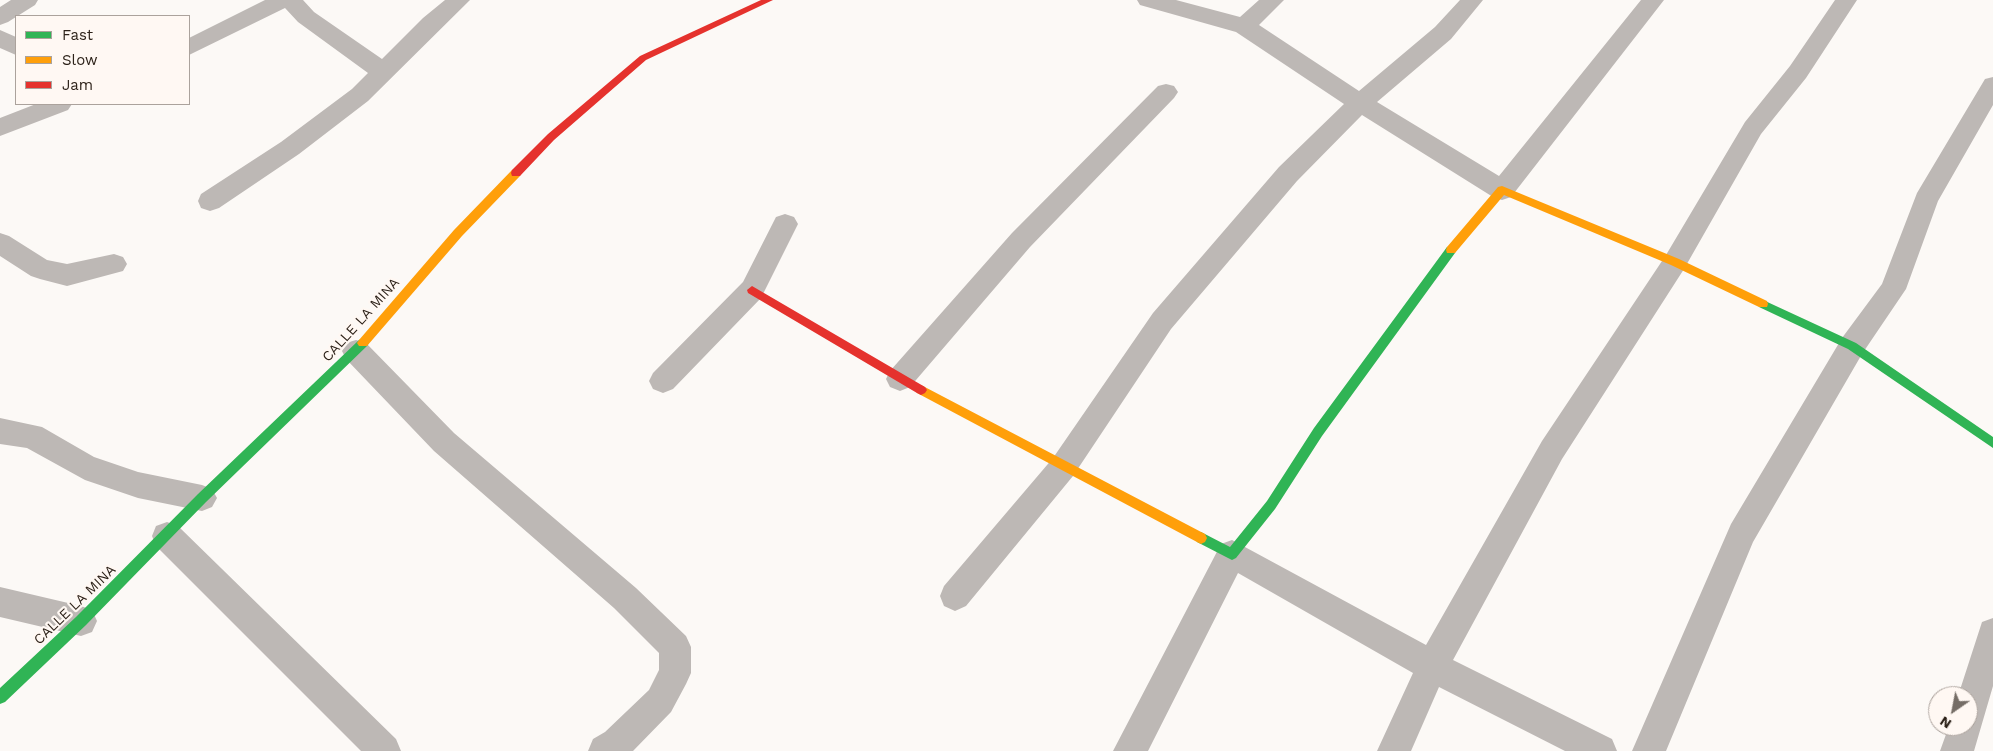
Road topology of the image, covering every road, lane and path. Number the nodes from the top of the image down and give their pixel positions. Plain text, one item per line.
1 (27, 0) edge
2 (283, 0) edge
3 (290, 0) edge
4 (459, 0) edge
5 (769, 0) edge
6 (1148, 0) edge
7 (1273, 0) edge
8 (1472, 0) edge
9 (1653, 0) edge
10 (1846, 0) edge
11 (0, 17) edge
12 (1244, 26) junction
13 (0, 38) edge
14 (15, 46) edge
15 (190, 46) edge
16 (383, 72) junction
17 (1993, 85) edge
18 (1166, 92) dead end
19 (1360, 103) junction
20 (57, 105) edge
21 (0, 127) edge
22 (1502, 190) junction
23 (210, 200) dead end
24 (785, 224) dead end
25 (0, 243) edge
26 (1675, 262) junction
27 (114, 264) dead end
28 (752, 290) junction
29 (1852, 346) junction
30 (356, 351) junction
31 (900, 379) junction
32 (663, 381) dead end
33 (0, 431) edge
34 (1993, 443) edge
35 (1063, 467) junction
36 (202, 498) junction
37 (167, 536) junction
38 (1232, 554) junction
39 (955, 596) dead end
40 (0, 602) edge
41 (81, 622) junction
42 (1993, 633) edge
43 (1432, 666) junction
44 (1977, 686) edge
45 (0, 697) edge
46 (1962, 736) edge
47 (384, 751) edge
48 (605, 751) edge
49 (1130, 751) edge
50 (1394, 751) edge
51 (1600, 751) edge
52 (1649, 751) edge
53 (1957, 751) edge

1 - 11 street
2 - 15 street
3 - 16 street
4 - 16 street
5 - 30 street, CALLE LA MINA
6 - 12 street
7 - 12 street
8 - 19 street
9 - 22 street
10 - 26 street
12 - 19 street
13 - 14 street
16 - 23 street
17 - 29 street
18 - 31 street
19 - 22 street
19 - 35 street
20 - 21 street
22 - 26 street
22 - 38 street
24 - 28 street
25 - 27 street
26 - 29 street
26 - 43 street
28 - 31 street
28 - 32 street
29 - 34 street
29 - 52 street
30 - 36 street, CALLE LA MINA
30 - 48 street
31 - 35 street
33 - 36 street
35 - 38 street
35 - 39 street
36 - 37 street, CALLE LA MINA
37 - 41 street, CALLE LA MINA
37 - 47 street
38 - 43 street
38 - 49 street
40 - 41 street
41 - 45 street, CALLE LA MINA
42 - 44 street
43 - 50 street
43 - 51 street
46 - 53 street

